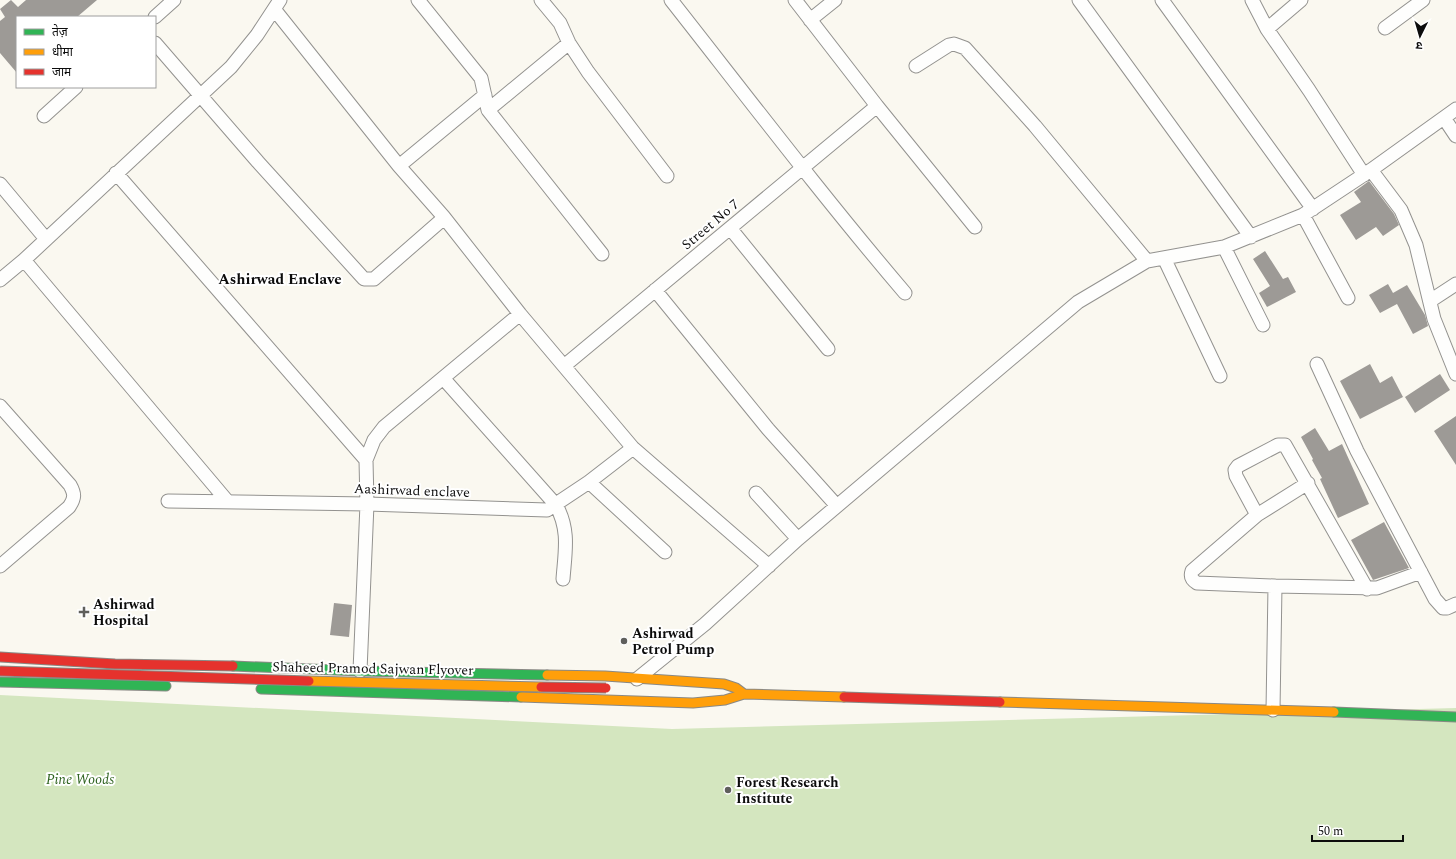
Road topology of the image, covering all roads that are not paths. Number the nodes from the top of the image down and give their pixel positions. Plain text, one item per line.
1 (174, 0) edge
2 (418, 0) edge
3 (541, 0) edge
4 (670, 0) edge
5 (795, 0) edge
6 (835, 0) edge
7 (1079, 0) edge
8 (1162, 0) edge
9 (1252, 0) edge
10 (1301, 0) edge
11 (1423, 0) edge
12 (277, 5) edge
13 (156, 16) edge
14 (810, 20) junction
15 (1385, 28) dead end
16 (1267, 29) junction
17 (569, 43) junction
18 (156, 44) edge
19 (916, 66) dead end
20 (75, 88) edge
21 (485, 95) junction
22 (201, 97) junction
23 (876, 106) junction
24 (1456, 109) edge
25 (488, 110) junction
26 (44, 116) dead end
27 (1444, 118) junction
28 (1456, 136) edge
29 (398, 166) junction
30 (804, 167) junction
31 (116, 173) junction
32 (1368, 173) junction
33 (667, 176) dead end
34 (0, 184) edge
35 (1308, 212) junction
36 (444, 218) junction
37 (975, 227) dead end
38 (730, 228) junction
39 (1251, 237) junction
40 (46, 239) junction
41 (1224, 247) junction
42 (602, 254) dead end
43 (1164, 258) junction
44 (24, 260) junction
45 (1147, 261) junction
46 (0, 280) edge
47 (1456, 284) edge
48 (655, 290) junction
49 (905, 292) dead end
50 (1348, 298) dead end
51 (1430, 301) junction
52 (520, 314) junction
53 (1263, 325) dead end
54 (828, 349) dead end
55 (1317, 364) dead end
56 (564, 366) junction
57 (1456, 374) edge
58 (1220, 376) dead end
59 (443, 378) junction
60 (0, 406) edge
61 (634, 448) junction
62 (366, 460) junction
63 (589, 482) junction
64 (1308, 483) junction
65 (756, 493) dead end
66 (168, 501) dead end
67 (228, 502) junction
68 (367, 504) junction
69 (556, 506) junction
70 (837, 506) junction
71 (1257, 515) junction
72 (798, 539) junction
73 (665, 552) dead end
74 (0, 566) edge
75 (769, 566) junction
76 (1421, 572) junction
77 (563, 579) dead end
78 (1275, 586) junction
79 (1367, 589) junction
80 (1456, 604) edge
81 (0, 657) edge
82 (68, 661) junction
83 (0, 671) edge
84 (360, 671) junction
85 (637, 679) junction
86 (0, 682) edge
87 (68, 684) junction
88 (172, 686) dead end
89 (610, 688) dead end
90 (255, 689) dead end
91 (706, 692) dead end
92 (744, 694) junction
93 (1273, 710) junction
94 (1456, 717) edge

1 - 13 street
2 - 21 street
3 - 17 street
4 - 30 street
5 - 14 street
6 - 14 street
7 - 39 street
8 - 35 street
9 - 16 street
10 - 16 street
11 - 15 street
12 - 22 street
12 - 29 street
14 - 23 street
16 - 32 street
17 - 25 street
17 - 33 street
18 - 22 street
19 - 45 street
20 - 26 street
21 - 25 street
21 - 29 street
22 - 31 street
22 - 36 street
23 - 30 street, Street No 7
23 - 37 street
24 - 27 street
25 - 42 street
27 - 28 street
27 - 32 street
29 - 36 street
30 - 38 street, Street No 7
30 - 49 street
31 - 40 street
31 - 62 street
32 - 35 street
32 - 51 street
34 - 40 street
35 - 39 street
35 - 50 street
36 - 52 street
38 - 48 street, Street No 7
38 - 54 street
39 - 41 street
40 - 44 street
41 - 43 street
41 - 53 street
43 - 45 street
43 - 58 street
44 - 46 street
44 - 67 street
45 - 70 street
47 - 51 street
48 - 56 street, Street No 7
48 - 70 street
51 - 57 street
52 - 56 street
52 - 59 street
55 - 76 street
56 - 61 street
59 - 62 street
59 - 69 street
60 - 74 street
61 - 63 street, Aashirwad enclave
61 - 75 street
62 - 68 street
63 - 69 street, Aashirwad enclave
63 - 73 street
64 - 71 street
64 - 71 street
64 - 79 street
65 - 72 street
66 - 67 street, Aashirwad enclave
67 - 68 street, Aashirwad enclave
68 - 69 street, Aashirwad enclave
68 - 84 street
69 - 77 street
70 - 72 street
71 - 78 street
72 - 75 street
75 - 85 street
76 - 79 street
76 - 80 street
78 - 79 street
78 - 93 street
81 - 82 street
82 - 84 street
82 - 87 street
83 - 89 street, Shaheed Pramod Sajwan Flyover, bridge
84 - 85 street
85 - 92 street
86 - 87 street
87 - 88 street
90 - 92 street
91 - 92 street
92 - 93 street
93 - 94 street

